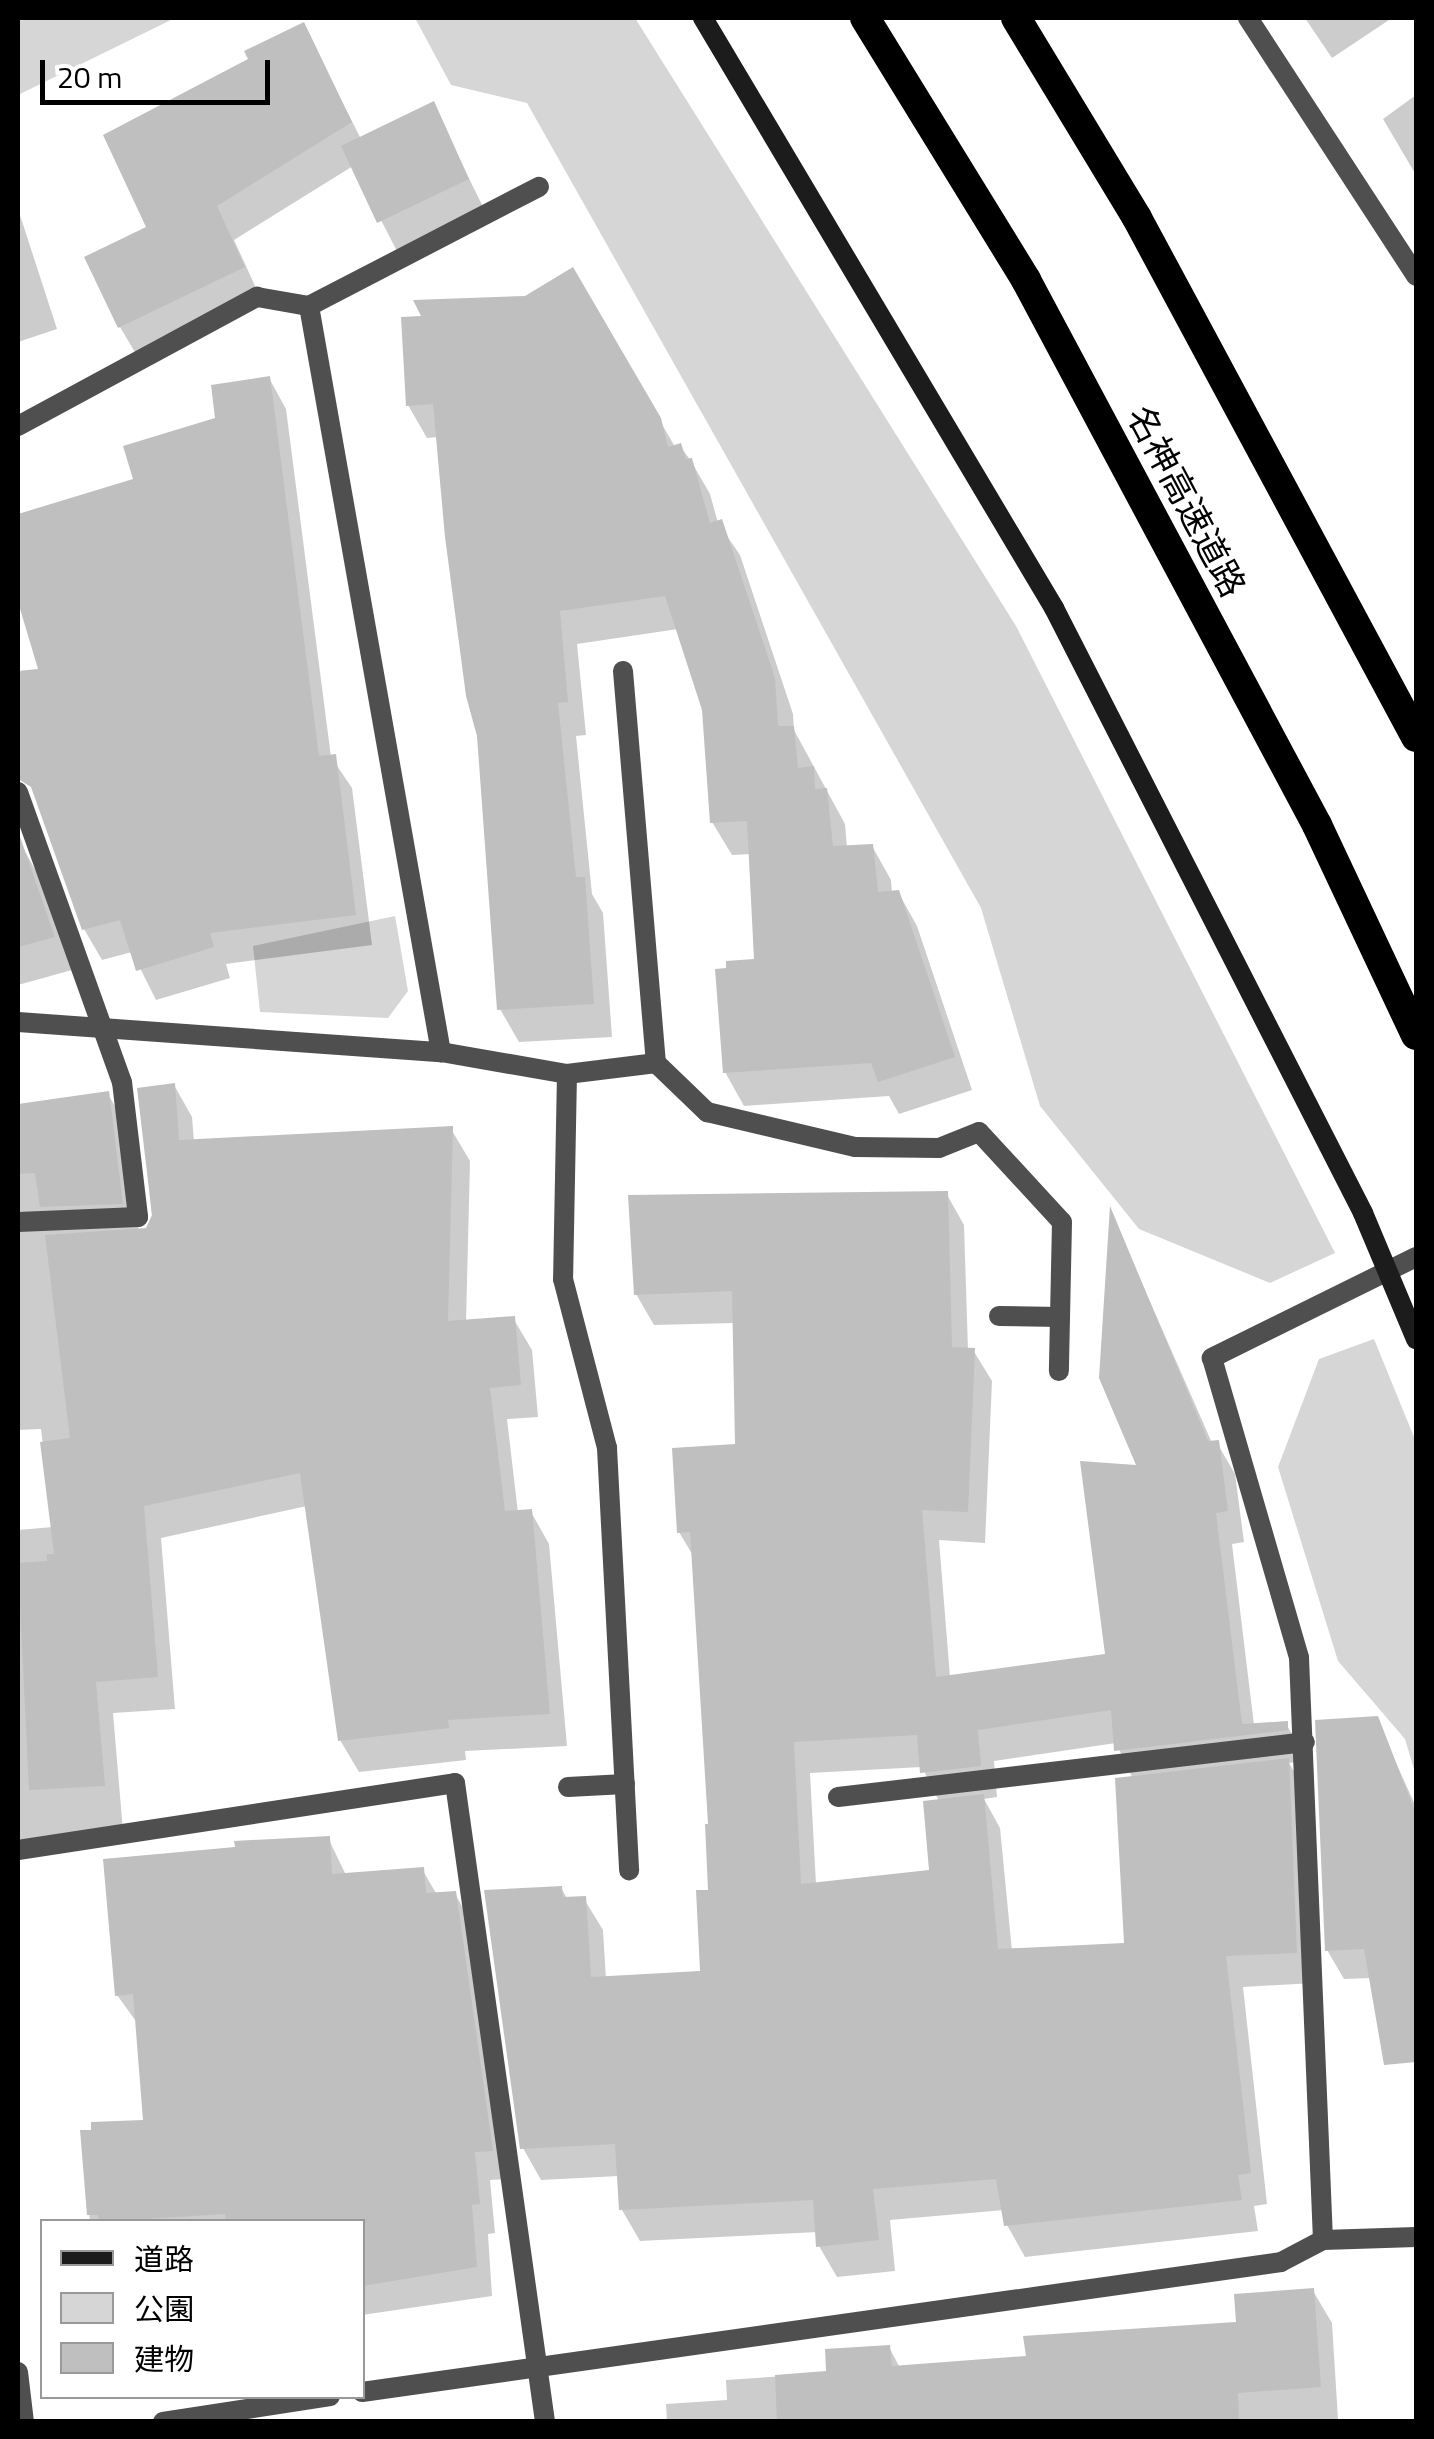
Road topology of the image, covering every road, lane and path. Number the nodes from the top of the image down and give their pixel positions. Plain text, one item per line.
1 (703, 18) edge
2 (865, 18) edge
3 (1016, 18) edge
4 (1248, 18) edge
5 (538, 187) dead end
6 (1416, 276) edge
7 (308, 306) junction
8 (18, 426) edge
9 (623, 671) dead end
10 (1416, 737) edge
11 (18, 792) edge
12 (18, 1022) edge
13 (105, 1030) junction
14 (1416, 1035) edge
15 (441, 1052) junction
16 (656, 1063) junction
17 (567, 1074) junction
18 (18, 1222) edge
19 (1416, 1256) edge
20 (999, 1316) dead end
21 (1060, 1317) junction
22 (1416, 1338) edge
23 (1059, 1370) dead end
24 (1305, 1742) junction
25 (625, 1784) junction
26 (568, 1787) dead end
27 (838, 1798) dead end
28 (18, 1850) edge
29 (629, 1870) dead end
30 (1416, 2237) edge
31 (1323, 2240) junction
32 (536, 2366) junction
33 (18, 2372) edge
34 (365, 2392) edge
35 (311, 2399) edge
36 (24, 2422) edge
37 (163, 2422) edge
38 (545, 2422) edge

1 - 22 street
2 - 14 highway, 名神高速道路
3 - 10 highway
4 - 6 street
5 - 7 street
7 - 8 street
7 - 15 street
9 - 16 street
11 - 13 street
12 - 13 street
13 - 15 street
13 - 18 street
15 - 17 street
16 - 17 street
16 - 21 street
17 - 25 street
19 - 24 street
20 - 21 street
21 - 23 street
24 - 27 street
24 - 31 street
25 - 26 street
25 - 29 street
28 - 32 street
30 - 31 street
31 - 32 street
32 - 34 street
32 - 38 street
33 - 36 street
35 - 37 street

